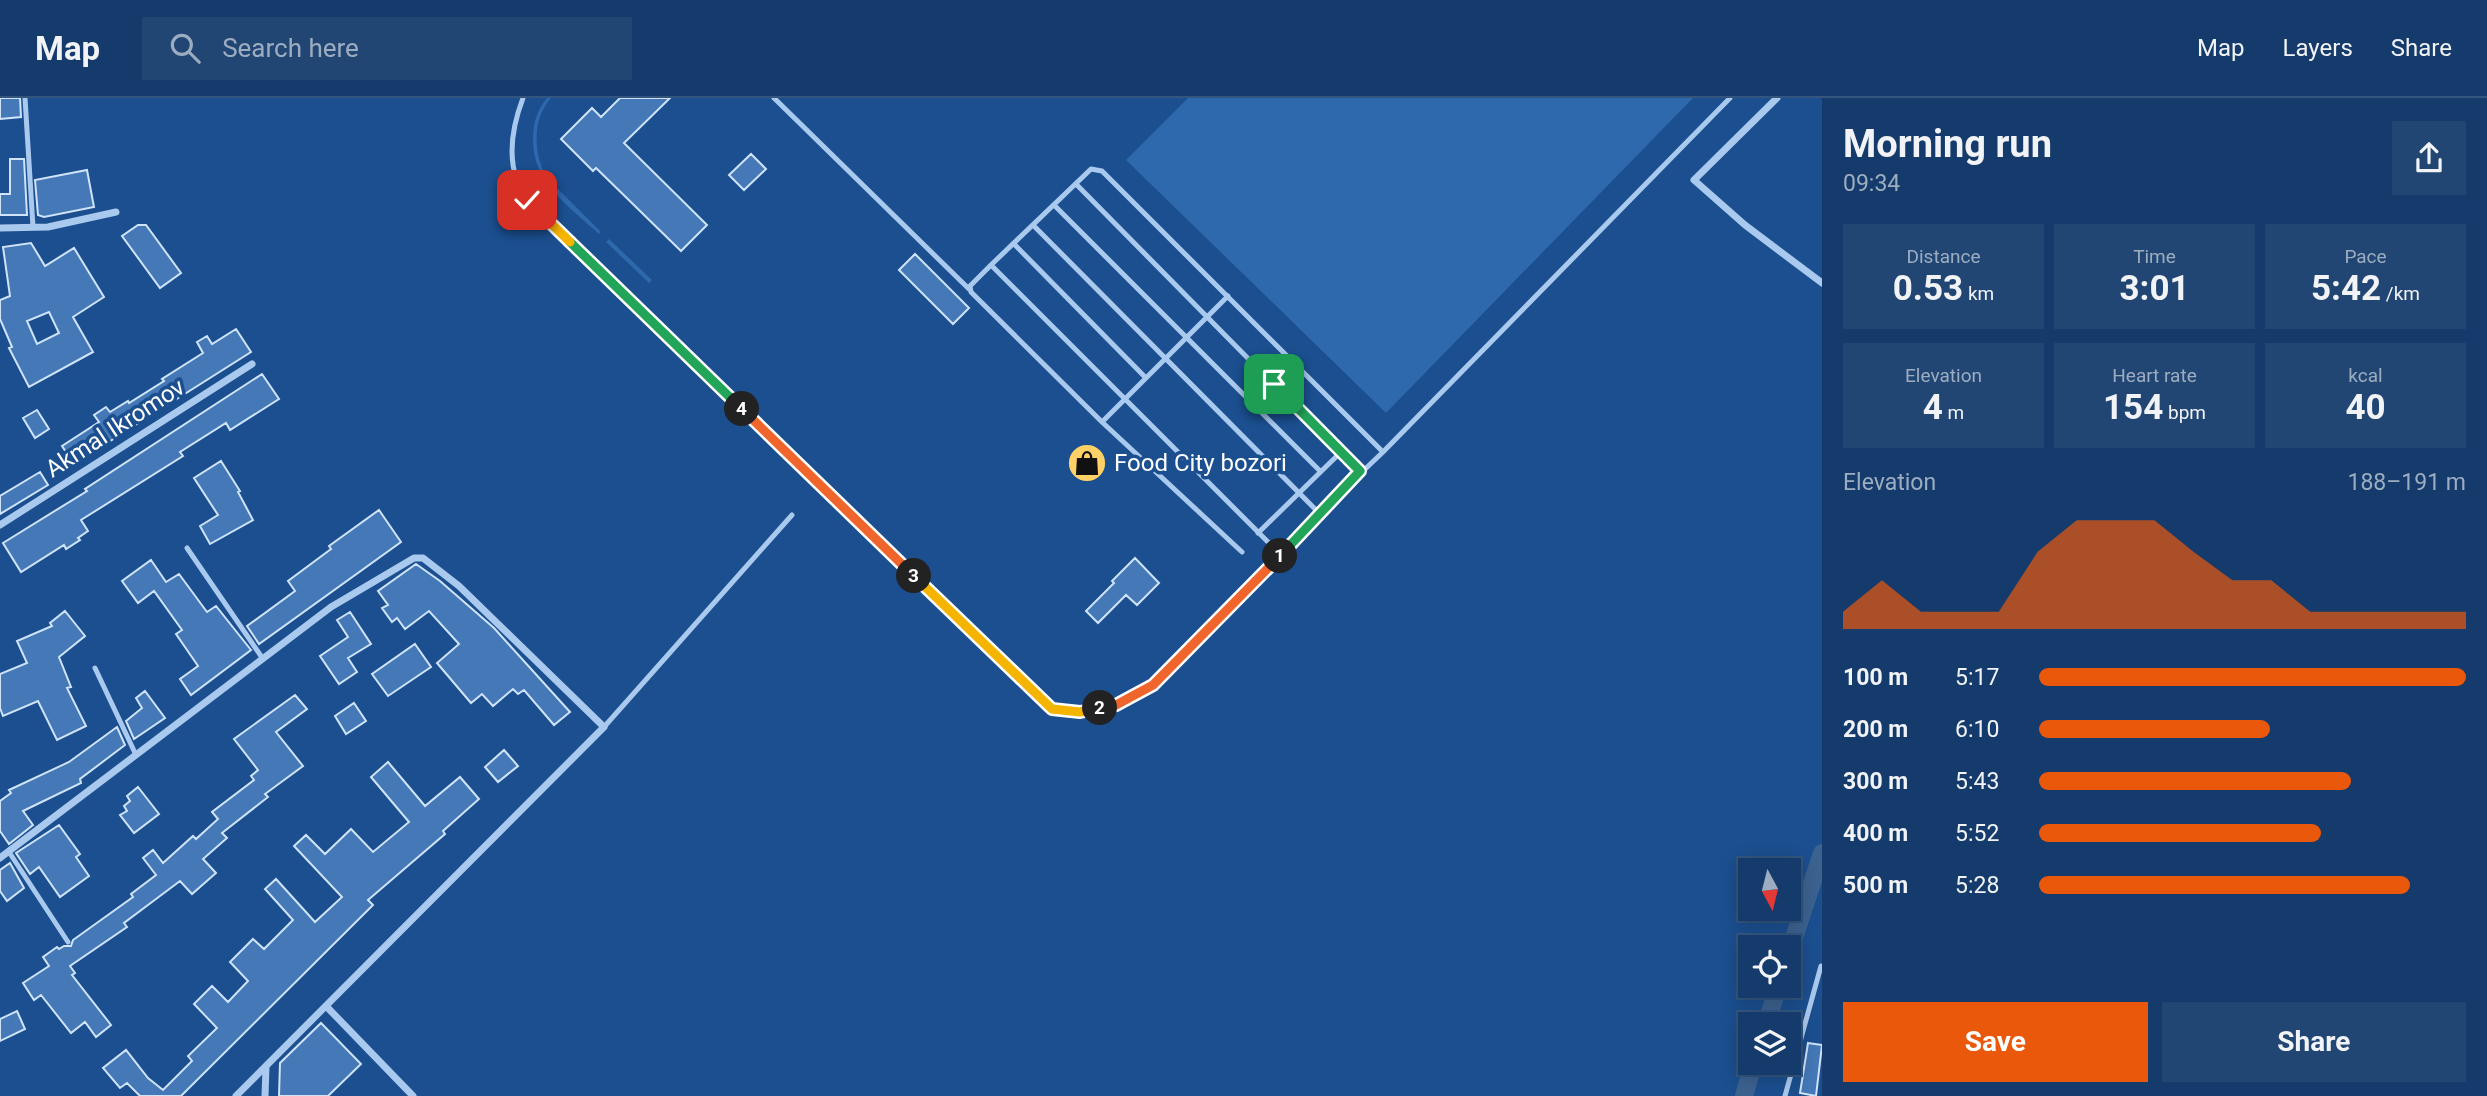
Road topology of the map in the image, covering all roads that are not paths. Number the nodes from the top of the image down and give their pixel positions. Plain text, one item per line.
1 (25, 98) edge
2 (523, 98) edge
3 (774, 98) edge
4 (1730, 98) edge
5 (1777, 98) edge
6 (1076, 184) junction
7 (1054, 205) junction
8 (116, 212) dead end
9 (1033, 225) junction
10 (33, 227) junction
11 (0, 228) edge
12 (1014, 244) junction
13 (991, 265) junction
14 (1822, 283) edge
15 (969, 289) junction
16 (1228, 296) junction
17 (1207, 316) junction
18 (1186, 336) junction
19 (1165, 358) junction
20 (252, 364) dead end
21 (1145, 377) junction
22 (1124, 398) junction
23 (1102, 422) junction
24 (1341, 452) junction
25 (1382, 452) junction
26 (1320, 471) junction
27 (1360, 471) junction
28 (1299, 494) junction
29 (1319, 513) junction
30 (792, 515) dead end
31 (0, 525) edge
32 (1258, 533) junction
33 (187, 548) dead end
34 (1242, 552) dead end
35 (1281, 555) junction
36 (263, 659) junction
37 (94, 668) dead end
38 (604, 727) junction
39 (136, 755) junction
40 (9, 852) junction
41 (0, 858) edge
42 (68, 942) dead end
43 (1821, 967) edge
44 (326, 1006) junction
45 (266, 1066) junction
46 (236, 1096) edge
47 (265, 1096) edge
48 (413, 1096) edge
49 (1785, 1096) edge

1 - 10 lane
2 - 35 lane
3 - 15 lane
4 - 25 lane
5 - 14 street
6 - 7 lane
6 - 16 lane
6 - 17 lane
7 - 9 lane
7 - 18 lane
8 - 10 street
9 - 12 lane
9 - 19 lane
10 - 11 street
12 - 13 lane
12 - 21 lane
13 - 15 lane
13 - 22 lane
15 - 23 lane
16 - 17 lane
16 - 25 lane
17 - 18 lane
17 - 24 lane
18 - 19 lane
18 - 26 lane
19 - 21 lane
19 - 28 lane
20 - 31 street, Akmal Ikromov
21 - 22 lane
22 - 23 lane
22 - 32 lane
23 - 34 lane
24 - 26 lane
24 - 27 lane
25 - 27 lane
26 - 28 lane
27 - 29 lane
28 - 29 lane
28 - 32 lane
29 - 35 lane
30 - 38 lane
32 - 35 lane
33 - 36 lane
36 - 38 street
36 - 39 street
37 - 39 lane
38 - 44 street
39 - 40 street
40 - 41 street
40 - 42 lane
43 - 49 lane
44 - 45 street
44 - 48 street
45 - 46 street
45 - 47 street

